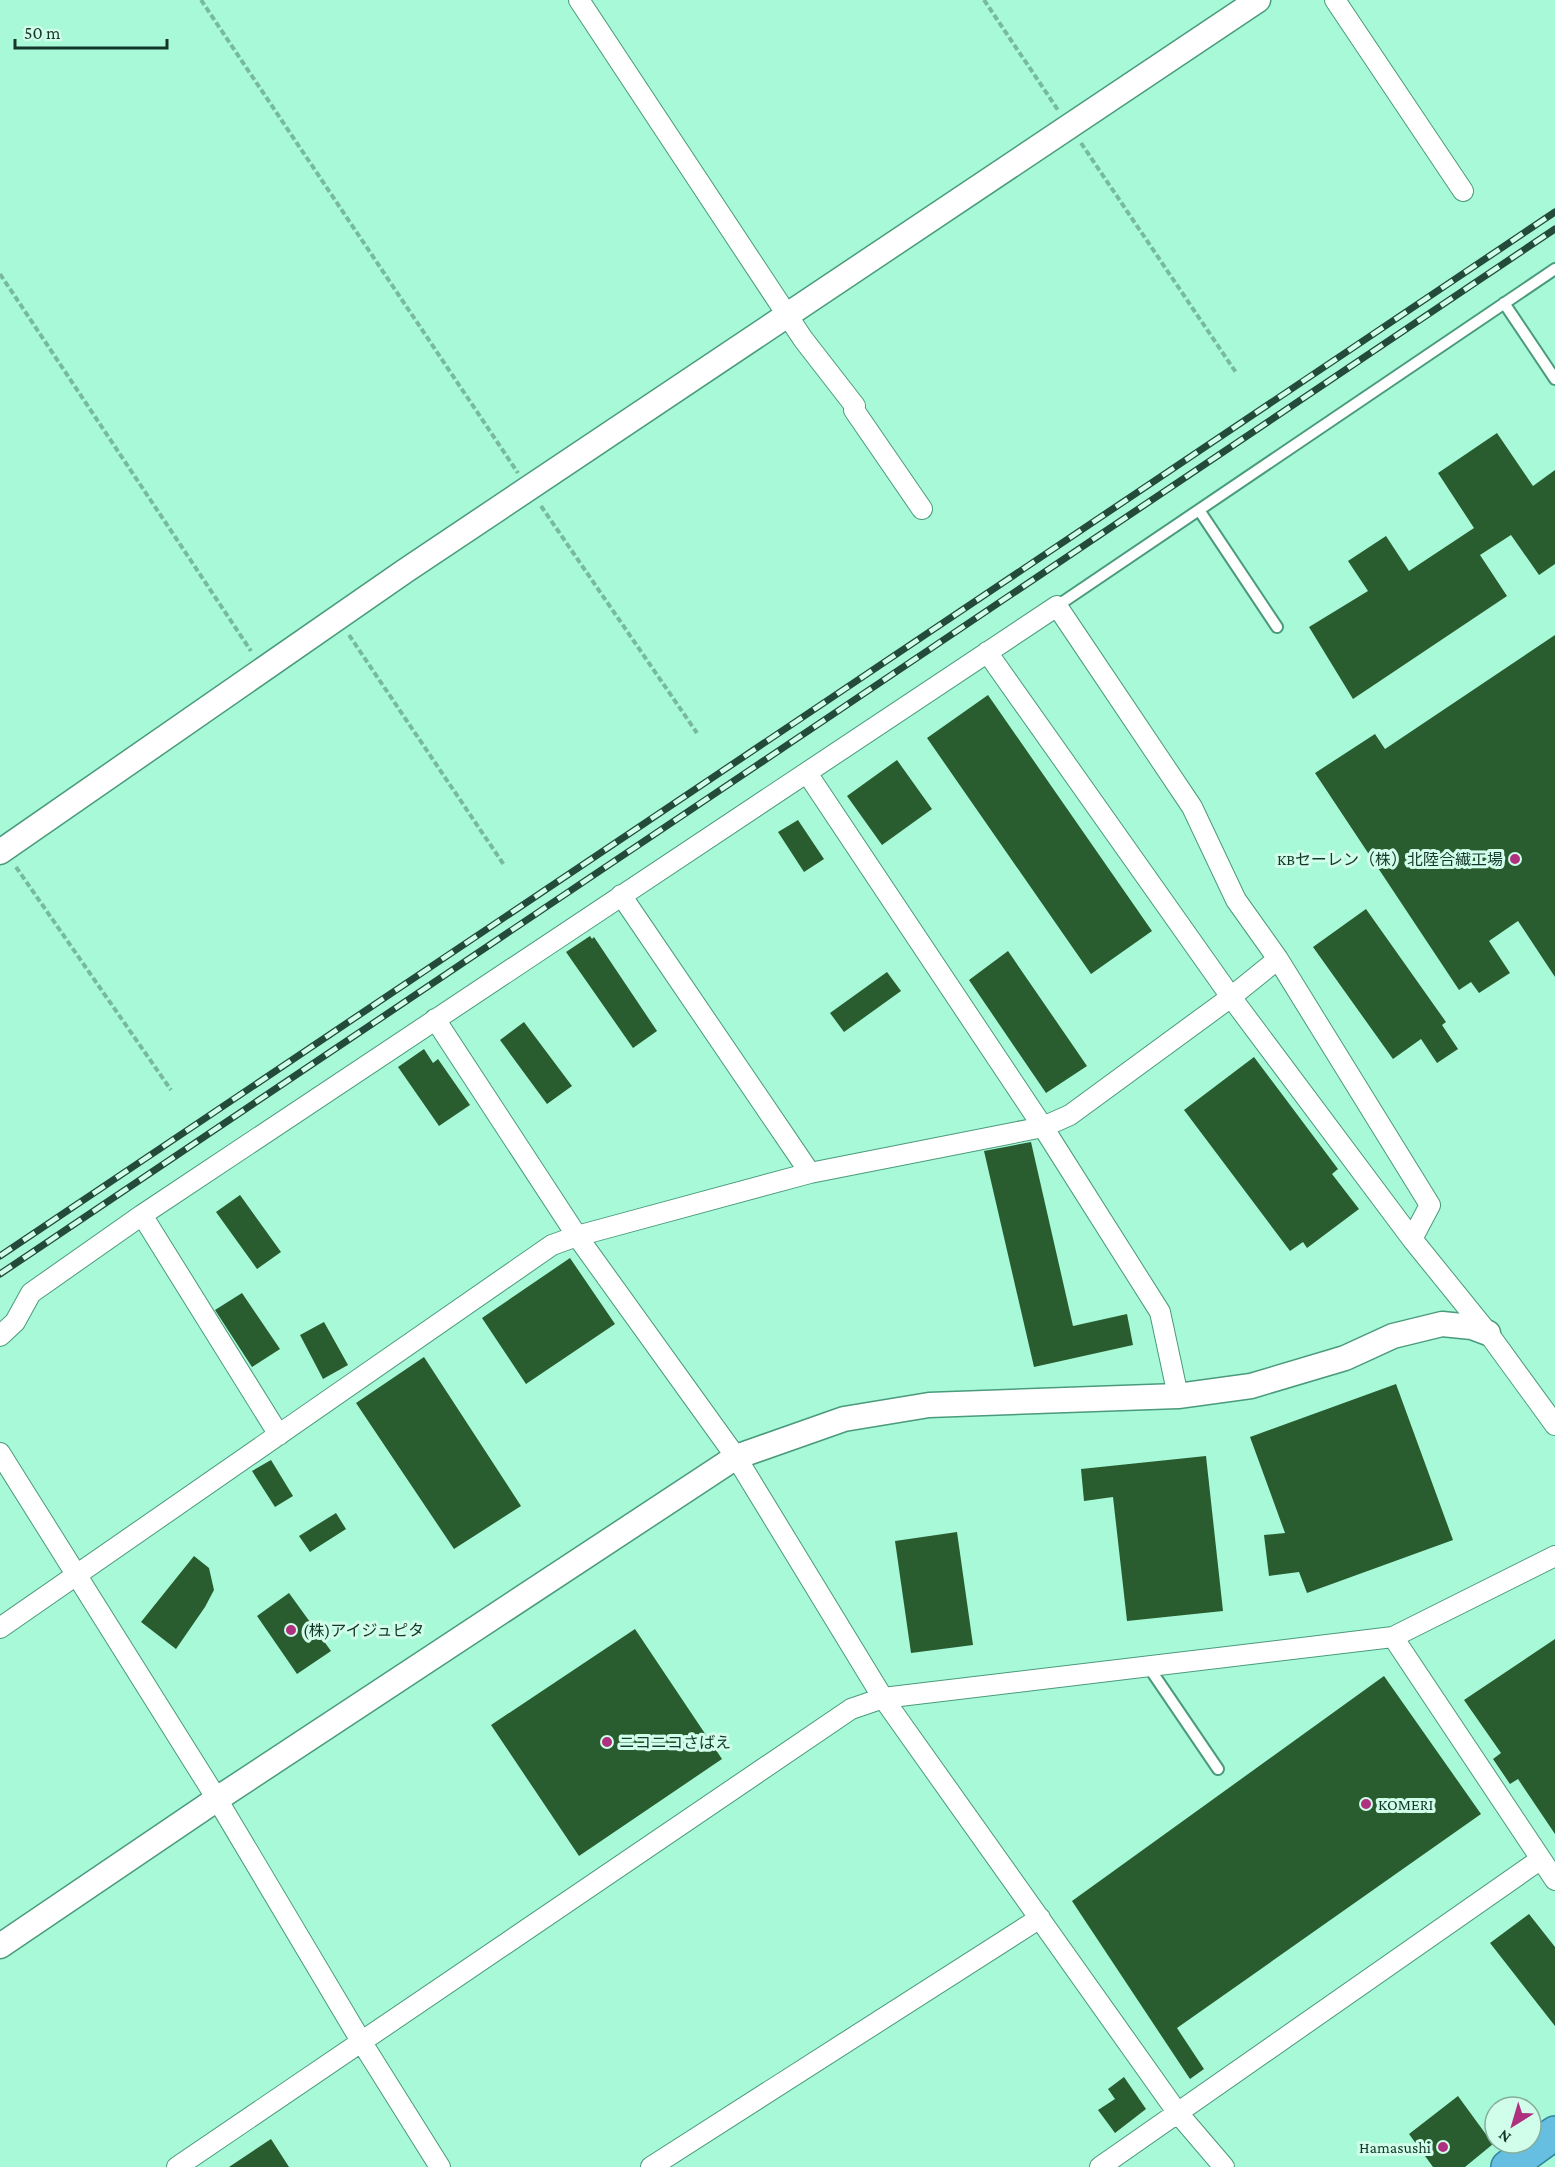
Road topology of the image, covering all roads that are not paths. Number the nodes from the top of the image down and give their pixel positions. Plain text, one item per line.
1 (579, 0) edge
2 (1258, 0) edge
3 (1335, 0) edge
4 (1463, 191) dead end
5 (1555, 269) edge
6 (1504, 303) junction
7 (788, 314) junction
8 (1555, 379) edge
9 (922, 509) dead end
10 (1199, 510) junction
11 (1057, 606) junction
12 (1277, 627) dead end
13 (987, 652) junction
14 (807, 773) junction
15 (2, 851) edge
16 (621, 895) junction
17 (1278, 959) junction
18 (1231, 998) junction
19 (435, 1019) junction
20 (1043, 1127) junction
21 (810, 1173) junction
22 (142, 1215) junction
23 (577, 1236) junction
24 (1412, 1239) junction
25 (1488, 1333) junction
26 (0, 1336) edge
27 (1178, 1396) junction
28 (1555, 1425) edge
29 (279, 1435) junction
30 (0, 1453) edge
31 (736, 1457) junction
32 (1555, 1556) edge
33 (75, 1575) junction
34 (0, 1629) edge
35 (1393, 1637) junction
36 (1148, 1666) junction
37 (883, 1698) junction
38 (1218, 1769) dead end
39 (217, 1799) junction
40 (1541, 1859) junction
41 (1555, 1880) edge
42 (1040, 1918) junction
43 (0, 1946) edge
44 (361, 2041) junction
45 (1178, 2112) junction
46 (1555, 2133) edge
47 (177, 2167) edge
48 (440, 2167) edge
49 (651, 2167) edge
50 (1100, 2167) edge
51 (1224, 2167) edge
52 (1508, 2167) edge

1 - 7 street
2 - 7 street
3 - 4 street
5 - 6 lane
6 - 8 lane
6 - 10 lane
7 - 9 street
7 - 15 street
10 - 11 lane
10 - 12 lane
11 - 13 street
11 - 17 street
13 - 14 street
13 - 18 street
14 - 16 street
14 - 20 street
16 - 19 street
16 - 21 street
17 - 18 street
17 - 24 street
18 - 20 street
18 - 24 street
19 - 22 street
19 - 23 street
20 - 21 street
20 - 27 street
21 - 23 street
22 - 26 street
22 - 29 street
23 - 29 street
23 - 31 street
24 - 25 street
25 - 27 street
25 - 28 street
27 - 31 street
29 - 33 street
30 - 33 street
31 - 37 street
31 - 39 street
32 - 35 street
33 - 34 street
33 - 39 street
35 - 36 street
35 - 40 street
36 - 37 street
36 - 38 lane
37 - 42 street
37 - 44 street
39 - 43 street
39 - 44 street
40 - 41 street
40 - 45 street
42 - 45 street
42 - 49 street
44 - 47 street
44 - 48 street
45 - 50 street
45 - 51 street
46 - 52 highway

